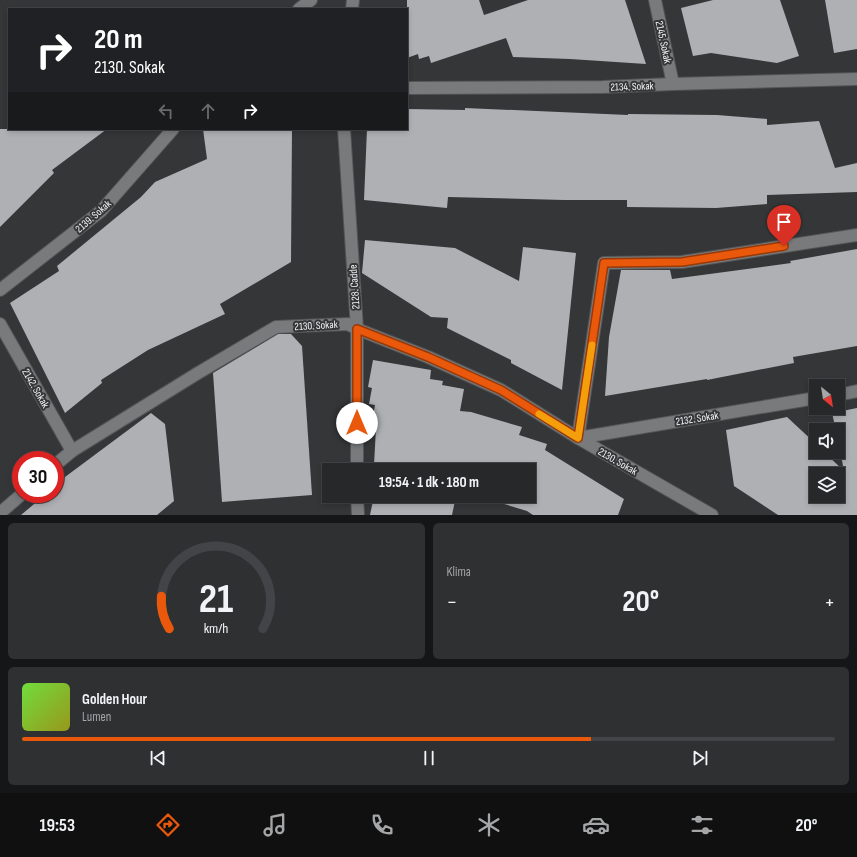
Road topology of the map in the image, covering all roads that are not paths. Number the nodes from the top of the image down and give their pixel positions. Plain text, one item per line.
1 (311, 0) edge
2 (655, 0) edge
3 (300, 8) edge
4 (857, 79) edge
5 (673, 84) junction
6 (408, 88) edge
7 (172, 130) edge
8 (344, 130) edge
9 (857, 235) edge
10 (0, 290) edge
11 (0, 324) edge
12 (357, 329) junction
13 (857, 391) edge
14 (845, 394) edge
15 (809, 399) edge
16 (578, 438) junction
17 (72, 451) junction
18 (64, 458) edge
19 (357, 463) edge
20 (12, 503) edge
21 (358, 503) edge
22 (0, 513) edge
23 (358, 515) edge
24 (712, 515) edge

1 - 3 street
2 - 5 street, 2145. Sokak
4 - 5 street, 2134. Sokak
5 - 6 street, 2134. Sokak
7 - 10 street, 2139. Sokak
8 - 12 street, 2128. Cadde
9 - 16 street
11 - 17 street, 2142. Sokak
12 - 16 street, 2130. Sokak
12 - 17 street, 2130. Sokak
12 - 19 street, 2128. Cadde
13 - 14 street
15 - 16 street, 2132. Sokak
16 - 24 street, 2130. Sokak
17 - 18 street, 2130. Sokak
20 - 22 street
21 - 23 street

